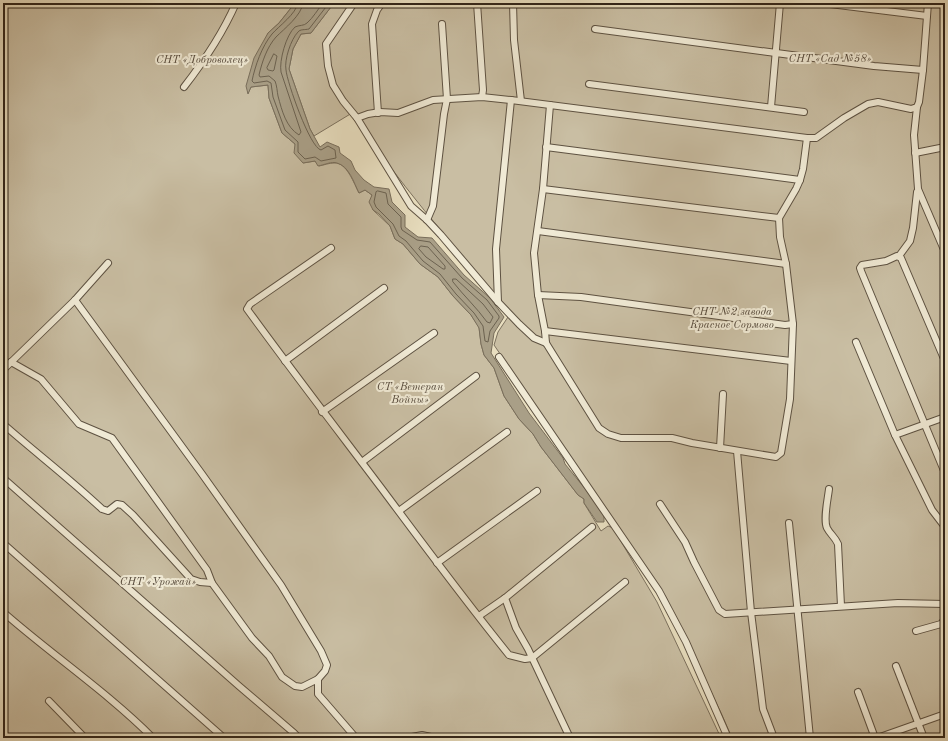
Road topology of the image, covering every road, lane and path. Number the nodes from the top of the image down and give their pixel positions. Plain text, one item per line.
1 (236, 3) edge
2 (354, 3) edge
3 (382, 3) edge
4 (477, 3) edge
5 (513, 3) edge
6 (780, 3) edge
7 (822, 3) edge
8 (928, 3) edge
9 (927, 16) junction
10 (442, 24) dead end
11 (595, 29) dead end
12 (776, 53) junction
13 (923, 70) junction
14 (589, 84) dead end
15 (184, 88) dead end
16 (482, 97) junction
17 (448, 99) junction
18 (511, 100) junction
19 (521, 101) junction
20 (550, 105) junction
21 (771, 107) junction
22 (917, 107) junction
23 (804, 112) dead end
24 (378, 113) junction
25 (357, 118) junction
26 (807, 138) junction
27 (546, 147) junction
28 (945, 147) edge
29 (915, 153) junction
30 (800, 180) junction
31 (543, 189) junction
32 (918, 189) junction
33 (779, 218) junction
34 (428, 220) junction
35 (538, 231) junction
36 (331, 248) dead end
37 (945, 252) edge
38 (899, 256) junction
39 (108, 263) dead end
40 (786, 264) junction
41 (384, 288) dead end
42 (538, 295) junction
43 (75, 300) junction
44 (498, 302) junction
45 (793, 324) junction
46 (545, 331) junction
47 (434, 333) dead end
48 (856, 342) dead end
49 (546, 344) junction
50 (499, 357) dead end
51 (285, 361) junction
52 (791, 361) junction
53 (945, 361) edge
54 (11, 362) junction
55 (3, 370) edge
56 (476, 376) dead end
57 (724, 394) dead end
58 (322, 412) junction
59 (945, 417) edge
60 (3, 424) edge
61 (924, 425) junction
62 (507, 432) dead end
63 (895, 435) junction
64 (720, 448) junction
65 (737, 451) junction
66 (362, 462) junction
67 (945, 473) edge
68 (3, 478) edge
69 (829, 488) dead end
70 (537, 490) dead end
71 (660, 504) dead end
72 (399, 511) junction
73 (789, 523) dead end
74 (592, 527) dead end
75 (945, 527) edge
76 (3, 543) edge
77 (437, 563) junction
78 (625, 582) dead end
79 (212, 583) junction
80 (505, 598) junction
81 (945, 604) edge
82 (841, 606) junction
83 (797, 609) junction
84 (3, 612) edge
85 (751, 612) junction
86 (479, 616) junction
87 (945, 619) edge
88 (916, 631) dead end
89 (532, 658) junction
90 (896, 666) dead end
91 (318, 679) junction
92 (858, 692) dead end
93 (50, 701) dead end
94 (945, 714) edge
95 (919, 724) junction
96 (85, 738) edge
97 (153, 738) edge
98 (224, 738) edge
99 (299, 738) edge
100 (356, 738) edge
101 (407, 738) edge
102 (435, 738) edge
103 (570, 738) edge
104 (728, 738) edge
105 (774, 738) edge
106 (810, 738) edge
107 (876, 738) edge
108 (924, 738) edge

1 - 15 street
2 - 25 street
3 - 24 street
4 - 16 street
5 - 19 street
6 - 12 street
7 - 9 street
8 - 9 street
9 - 13 street
10 - 17 street
11 - 12 street
12 - 13 street
12 - 21 street
13 - 22 street
14 - 21 street
16 - 17 street
16 - 18 street
17 - 24 street
17 - 34 street
18 - 19 street
18 - 44 street
19 - 20 street
20 - 26 street
20 - 27 street
21 - 23 street
22 - 26 street
22 - 29 street
24 - 25 street
25 - 34 street
26 - 30 street
27 - 30 street
27 - 31 street
28 - 29 street
29 - 32 street
30 - 33 street
31 - 33 street
31 - 35 street
32 - 37 street
32 - 38 street
33 - 40 street
34 - 44 street
35 - 40 street
35 - 42 street
36 - 51 street
38 - 53 street
38 - 61 street
39 - 43 street
40 - 45 street
41 - 51 street
42 - 45 street
42 - 46 street
43 - 54 street
43 - 91 street
44 - 49 street
45 - 52 street
46 - 49 street
46 - 52 street
47 - 58 street
48 - 63 street
49 - 64 street
50 - 104 street
51 - 58 street
52 - 65 street
54 - 55 street
54 - 79 street
56 - 66 street
57 - 64 street
58 - 66 street
59 - 61 street
60 - 79 street
61 - 63 street
61 - 67 street
62 - 72 street
63 - 75 street
64 - 65 street
65 - 85 street
66 - 72 street
68 - 99 street
69 - 82 street
70 - 77 street
71 - 85 street
72 - 77 street
73 - 83 street
74 - 80 street
76 - 98 street
77 - 86 street
78 - 89 street
79 - 91 street
80 - 86 street
80 - 89 street
81 - 82 street
82 - 83 street
83 - 85 street
83 - 106 street
84 - 97 street
85 - 105 street
86 - 89 street
87 - 88 street
89 - 103 street
90 - 95 street
91 - 100 street
92 - 107 street
93 - 96 street
94 - 95 street
95 - 107 street
95 - 108 street
101 - 102 street

